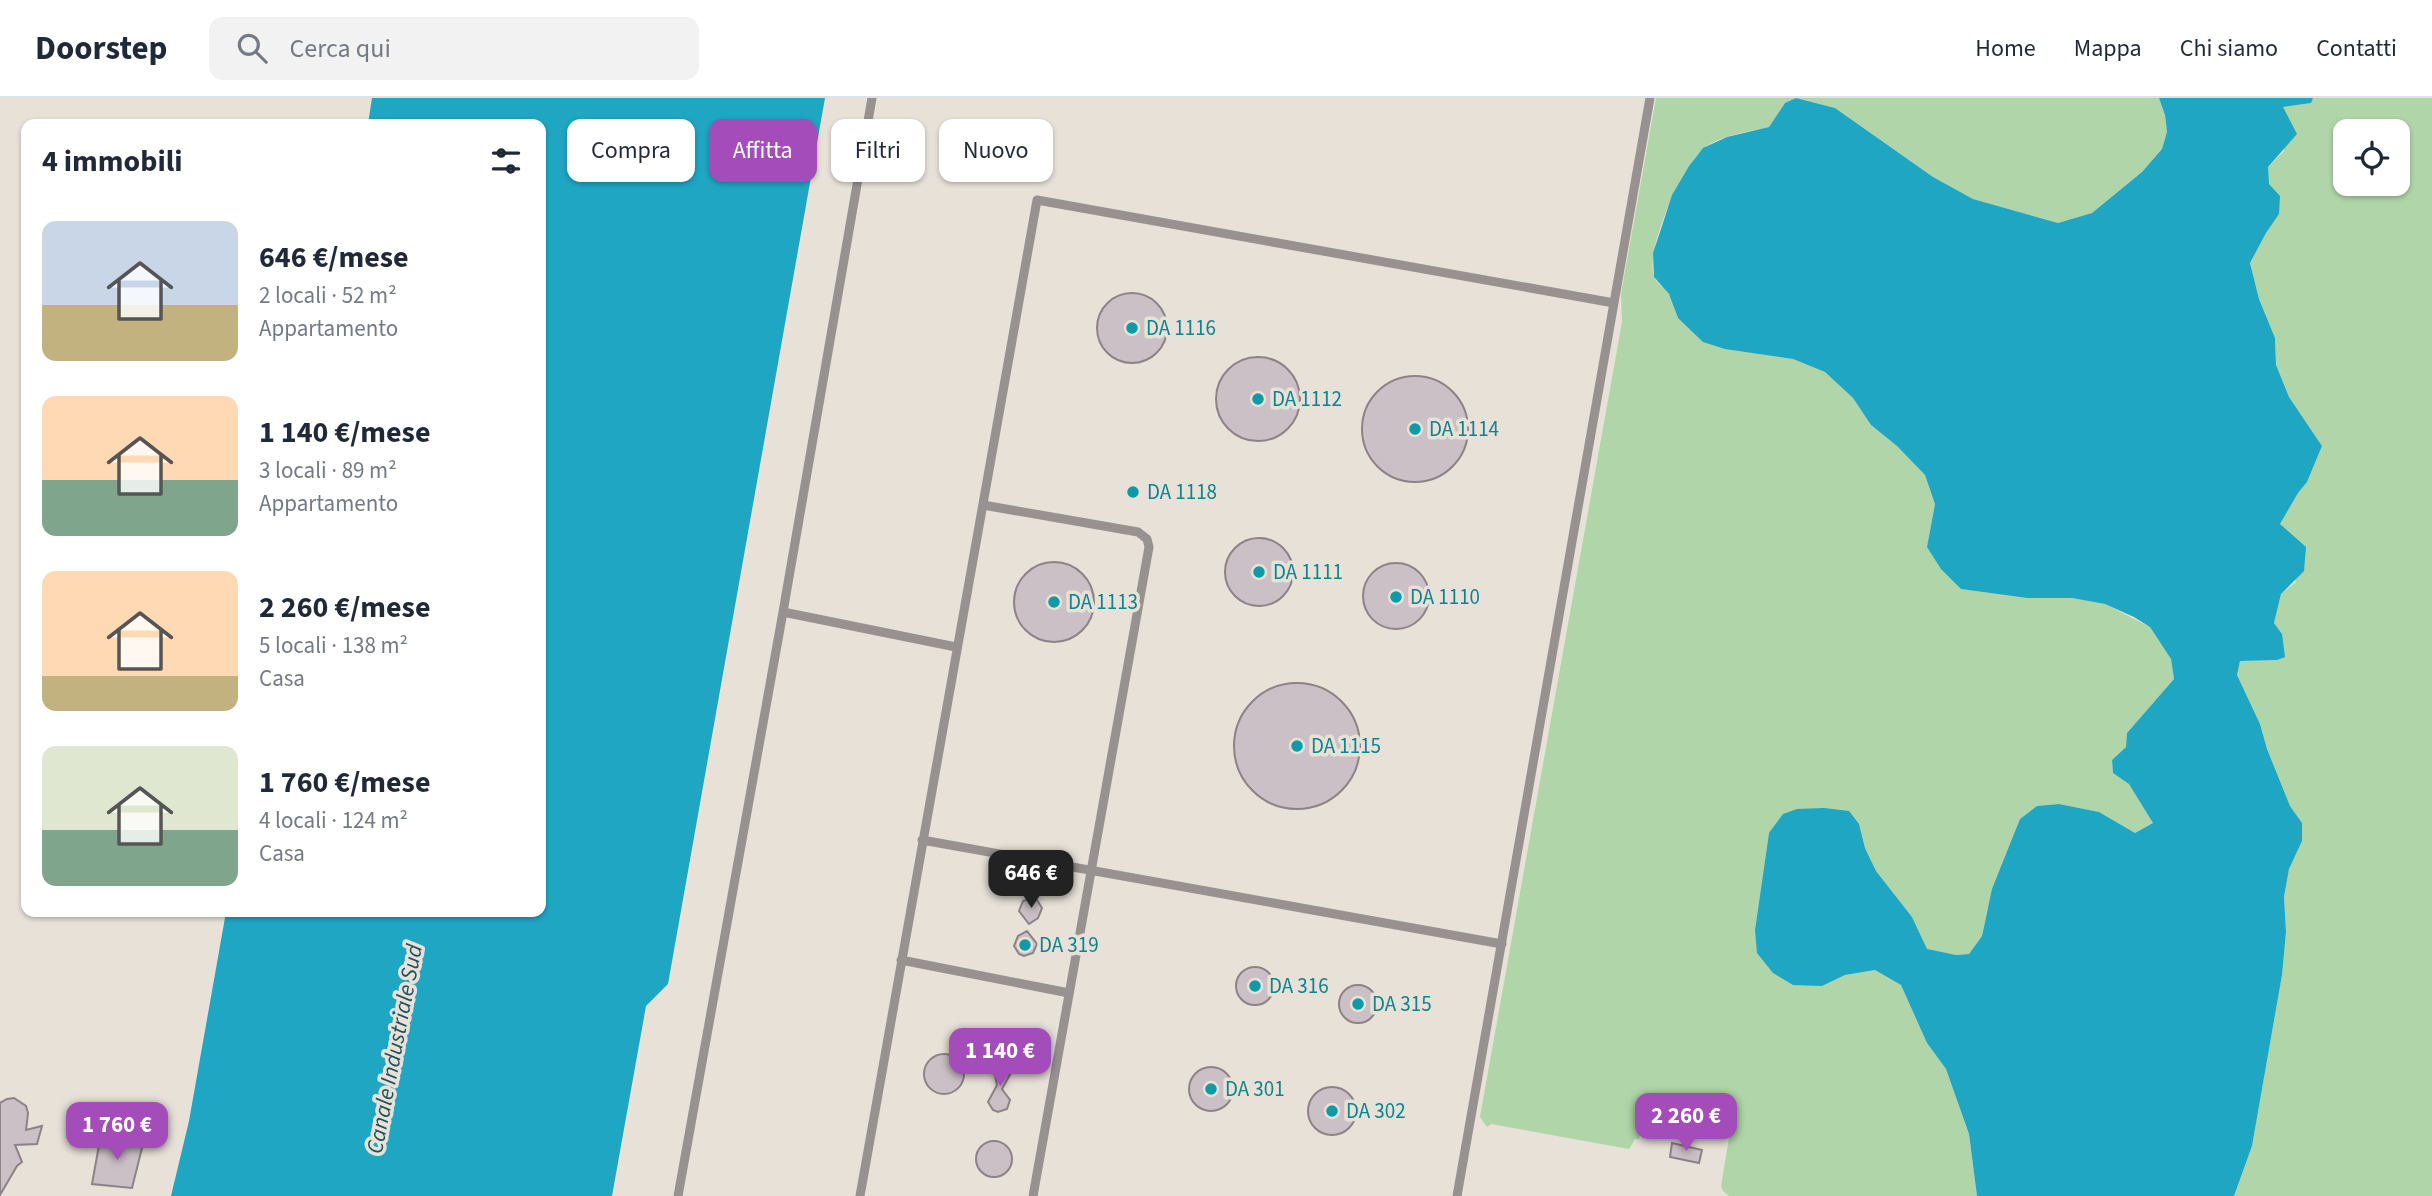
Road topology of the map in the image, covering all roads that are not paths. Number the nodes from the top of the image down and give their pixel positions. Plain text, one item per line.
1 (872, 98) edge
2 (1650, 98) edge
3 (1614, 303) junction
4 (983, 505) junction
5 (783, 612) junction
6 (956, 647) junction
7 (922, 840) junction
8 (1091, 872) junction
9 (1502, 944) junction
10 (901, 960) junction
11 (1069, 993) junction
12 (678, 1196) edge
13 (860, 1196) edge
14 (1033, 1196) edge
15 (1457, 1196) edge

1 - 5 lane
2 - 3 lane
3 - 4 lane
3 - 9 lane
4 - 6 lane
4 - 8 lane
5 - 6 lane
5 - 12 lane
6 - 7 lane
7 - 8 lane
7 - 10 lane
8 - 9 lane
8 - 11 lane
9 - 15 lane
10 - 11 lane
10 - 13 lane
11 - 14 lane

